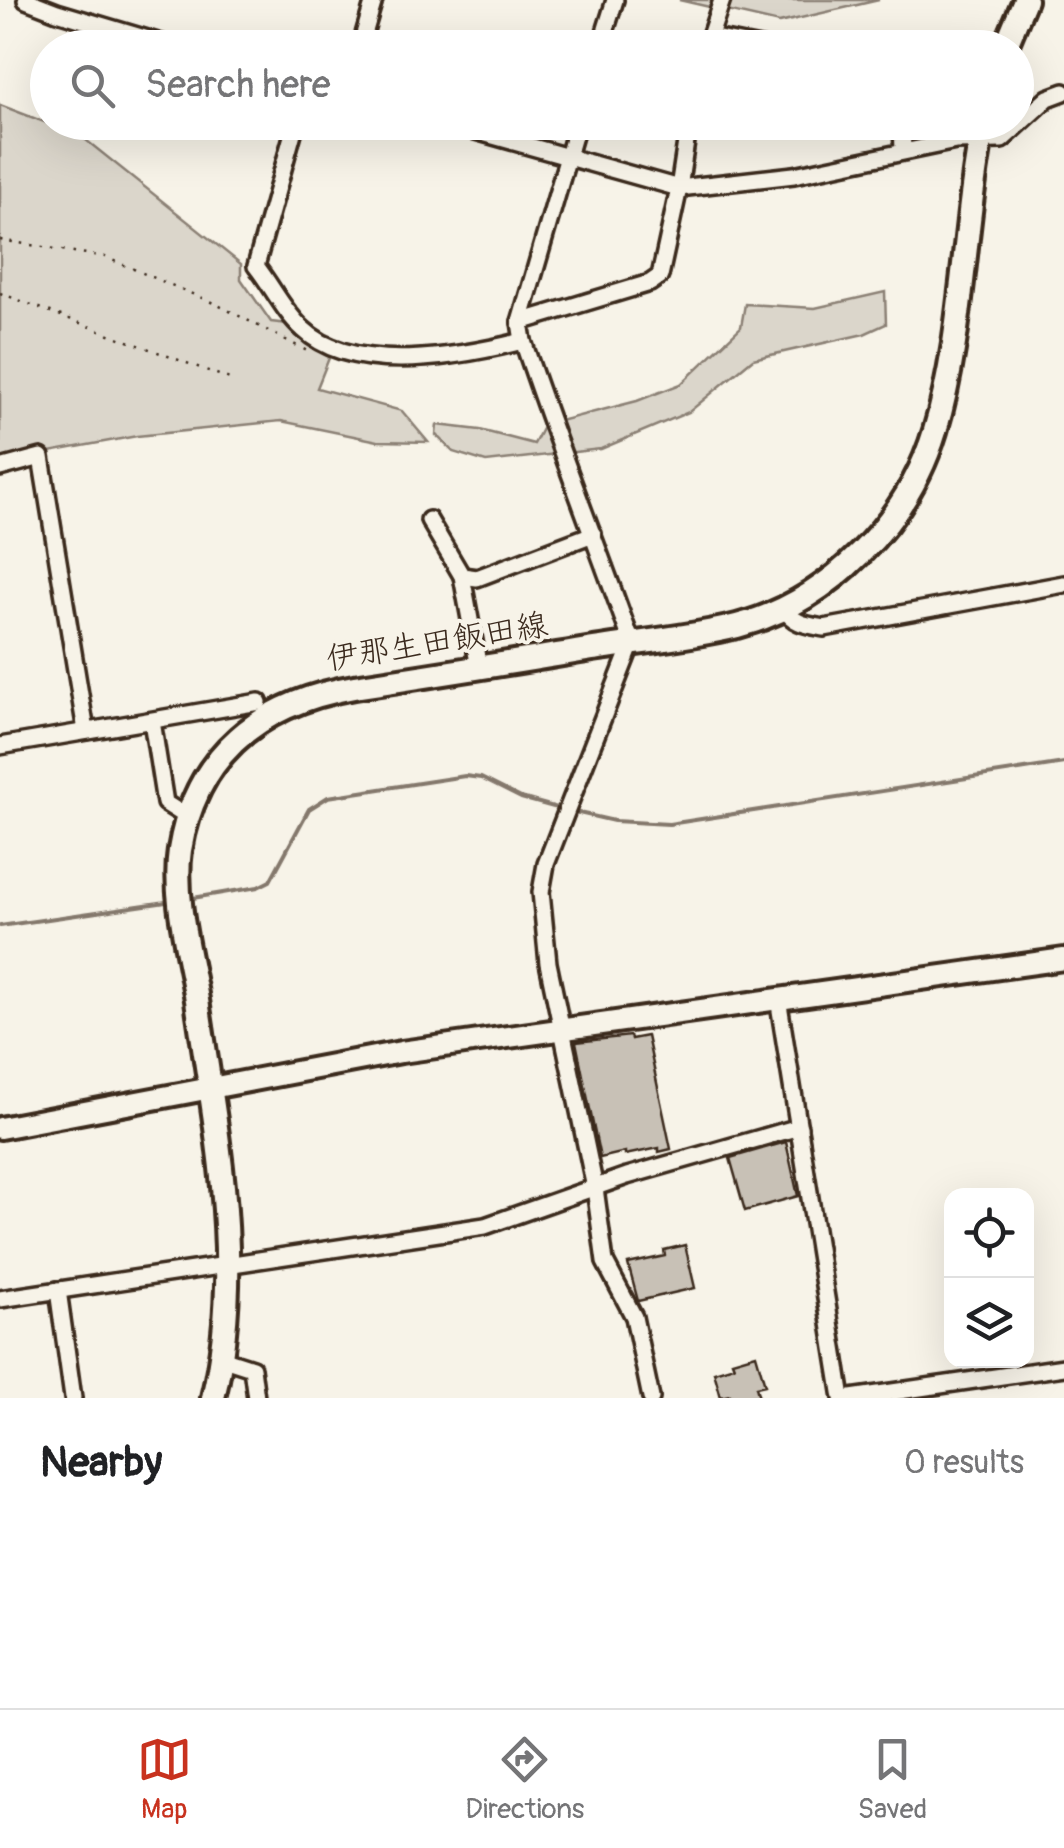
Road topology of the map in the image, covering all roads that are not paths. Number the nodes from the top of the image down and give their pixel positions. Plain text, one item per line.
1 (26, 0) edge
2 (374, 0) edge
3 (615, 0) edge
4 (722, 0) edge
5 (1024, 0) edge
6 (118, 30) edge
7 (365, 30) edge
8 (606, 30) edge
9 (711, 30) edge
10 (1012, 30) edge
11 (1064, 92) edge
12 (1034, 111) edge
13 (291, 140) edge
14 (509, 140) edge
15 (573, 140) edge
16 (686, 140) edge
17 (903, 140) edge
18 (946, 140) edge
19 (981, 140) edge
20 (903, 151) junction
21 (568, 156) junction
22 (679, 188) junction
23 (520, 322) junction
24 (523, 341) junction
25 (0, 468) edge
26 (429, 520) dead end
27 (593, 534) junction
28 (462, 576) junction
29 (1064, 584) edge
30 (784, 608) junction
31 (632, 643) junction
32 (479, 668) junction
33 (259, 702) dead end
34 (152, 720) junction
35 (86, 731) junction
36 (0, 746) edge
37 (188, 818) junction
38 (1064, 959) edge
39 (778, 998) junction
40 (560, 1029) junction
41 (210, 1087) junction
42 (798, 1127) junction
43 (0, 1128) edge
44 (596, 1188) junction
45 (230, 1264) junction
46 (58, 1290) junction
47 (0, 1299) edge
48 (221, 1358) junction
49 (1064, 1367) edge
50 (74, 1398) edge
51 (214, 1398) edge
52 (256, 1398) edge
53 (652, 1398) edge
54 (842, 1398) edge
55 (851, 1398) edge

1 - 6 street
2 - 7 street
3 - 8 street
4 - 9 street
5 - 10 main road
11 - 12 street
13 - 24 street
14 - 21 street
15 - 21 street
16 - 22 street
17 - 20 street
18 - 20 street
19 - 30 main road, 伊那生田飯田線
20 - 22 street
21 - 22 street
21 - 23 street
22 - 23 street
23 - 24 street
24 - 27 street
25 - 35 street
26 - 28 street
27 - 28 street
27 - 31 street
28 - 32 street
29 - 30 street
30 - 31 main road, 伊那生田飯田線
31 - 32 main road, 伊那生田飯田線
31 - 40 street
32 - 37 main road, 伊那生田飯田線
33 - 34 street
34 - 35 street
34 - 37 street
35 - 36 street
37 - 41 main road, 伊那生田飯田線
38 - 39 street
39 - 40 street
39 - 42 street
40 - 41 street
40 - 44 street
41 - 43 street
41 - 45 main road, 伊那生田飯田線
42 - 44 street
42 - 54 street
44 - 45 street
44 - 53 street
45 - 46 street
45 - 48 main road, 伊那生田飯田線
46 - 47 street
46 - 50 street
48 - 51 main road, 伊那生田飯田線
48 - 52 street
49 - 55 street

